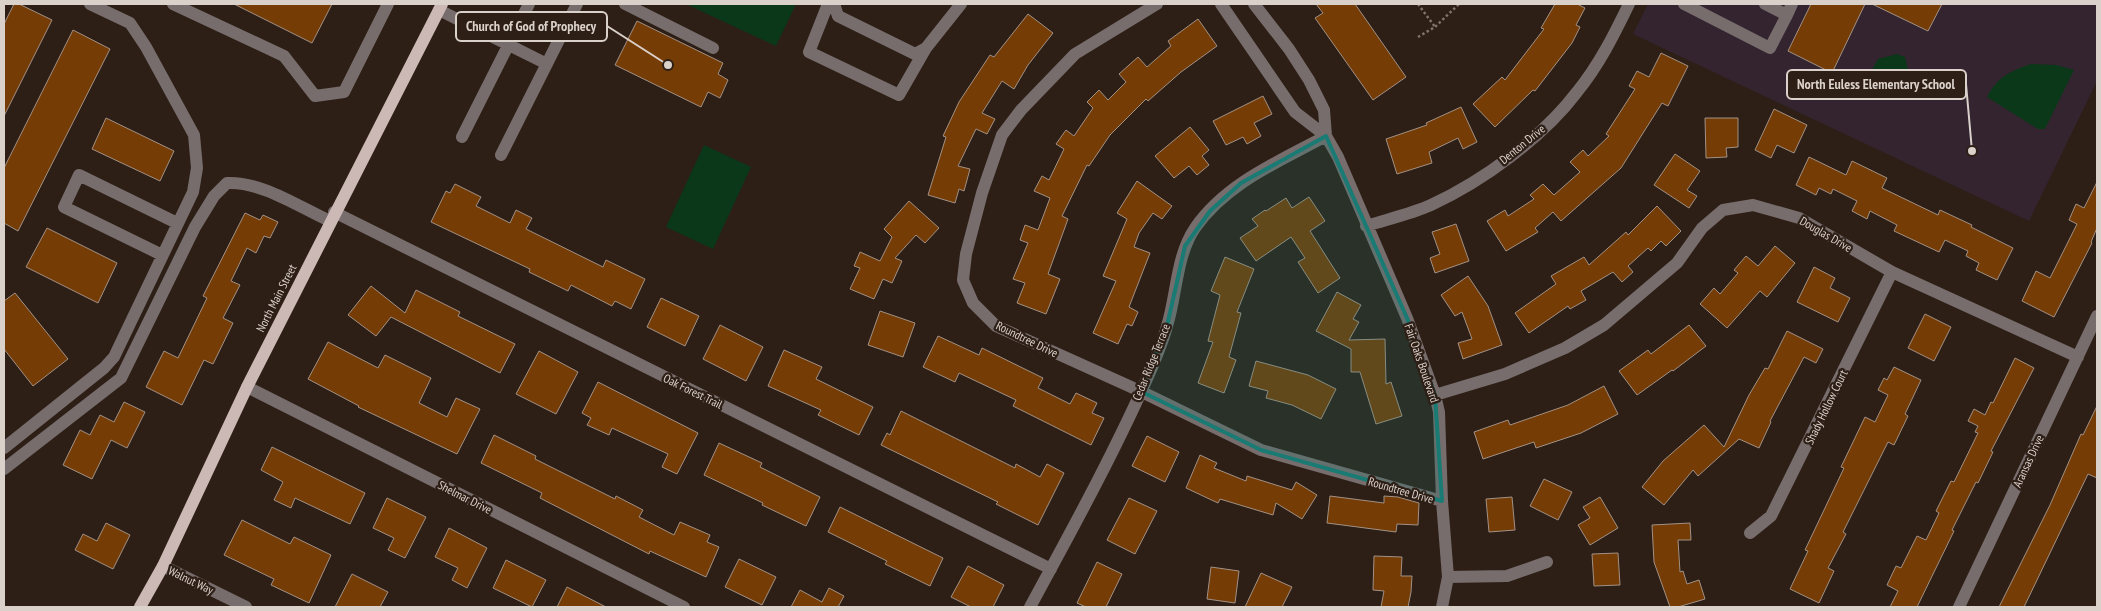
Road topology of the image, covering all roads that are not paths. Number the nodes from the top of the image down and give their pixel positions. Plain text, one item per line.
1 (90, 4) edge
2 (173, 4) edge
3 (388, 4) edge
4 (530, 4) edge
5 (577, 4) edge
6 (625, 4) edge
7 (828, 4) edge
8 (834, 4) edge
9 (961, 4) edge
10 (1157, 4) edge
11 (1221, 4) edge
12 (1254, 4) edge
13 (1629, 4) edge
14 (1684, 4) edge
15 (1765, 4) edge
16 (440, 7) edge
17 (1789, 9) edge
18 (509, 44) junction
19 (713, 48) dead end
20 (926, 48) junction
21 (547, 64) junction
22 (1326, 136) junction
23 (462, 137) dead end
24 (500, 155) dead end
25 (332, 217) junction
26 (177, 223) junction
27 (1366, 226) junction
28 (162, 255) junction
29 (1892, 272) junction
30 (2097, 316) edge
31 (2078, 357) junction
32 (246, 387) junction
33 (1140, 391) junction
34 (1435, 395) junction
35 (4, 448) edge
36 (4, 469) edge
37 (1442, 501) junction
38 (1750, 534) dead end
39 (1547, 562) dead end
40 (163, 566) junction
41 (1051, 569) junction
42 (1448, 577) junction
43 (140, 607) edge
44 (246, 607) edge
45 (684, 607) edge
46 (1030, 607) edge
47 (1442, 607) edge
48 (1959, 607) edge

1 - 26 street
2 - 3 street
4 - 18 street
5 - 21 street
6 - 19 street
7 - 20 street
8 - 20 street
9 - 20 street
10 - 33 street, Roundtree Drive
11 - 22 street, Fair Oaks Boulevard
12 - 22 street, Fair Oaks Boulevard
13 - 27 street, Denton Drive
14 - 17 street
15 - 17 street
16 - 18 street
16 - 25 main road, North Main Street
18 - 21 street
18 - 23 street
21 - 24 street
22 - 27 street, Fair Oaks Boulevard
22 - 33 street, Cedar Ridge Terrace
25 - 32 main road, North Main Street
25 - 36 street, Oak Forest Trail
25 - 41 street, Oak Forest Trail
26 - 28 street
26 - 28 street
27 - 34 street, Fair Oaks Boulevard
28 - 35 street
29 - 31 street, Douglas Drive
29 - 34 street, Douglas Drive
29 - 38 street, Shady Hollow Court
30 - 31 street, Aransas Drive
31 - 48 street, Aransas Drive
32 - 40 main road, North Main Street
32 - 45 street, Shelmar Drive
33 - 37 street, Roundtree Drive
33 - 41 street, Cedar Ridge Terrace
34 - 37 street, Fair Oaks Boulevard
37 - 42 street, Fair Oaks Boulevard
39 - 42 street
40 - 43 main road, North Main Street
40 - 44 street, Walnut Way
41 - 46 street, Cedar Ridge Terrace
42 - 47 street, Fair Oaks Boulevard

